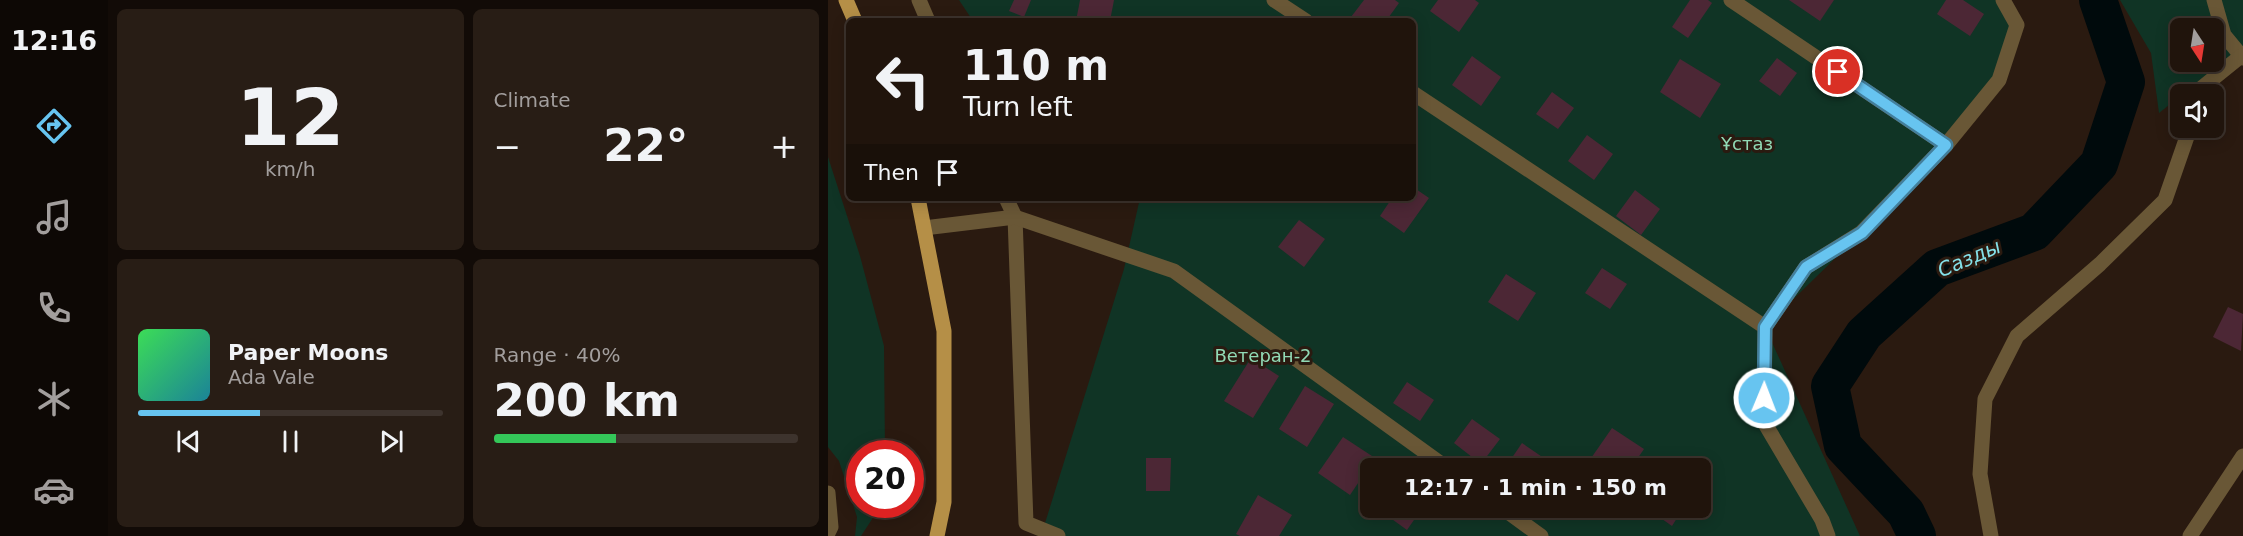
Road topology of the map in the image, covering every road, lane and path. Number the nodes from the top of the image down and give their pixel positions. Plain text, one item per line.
1 (846, 0) edge
2 (919, 0) edge
3 (1274, 0) edge
4 (1731, 0) edge
5 (2002, 0) edge
6 (2214, 0) edge
7 (854, 18) edge
8 (927, 18) edge
9 (1301, 18) edge
10 (2242, 57) edge
11 (2207, 84) edge
12 (1416, 95) edge
13 (2188, 138) edge
14 (1946, 145) junction
15 (919, 201) edge
16 (1007, 201) edge
17 (1015, 217) junction
18 (924, 228) junction
19 (1765, 327) junction
20 (2243, 456) edge
21 (1433, 458) edge
22 (828, 493) edge
23 (1515, 518) edge
24 (1025, 529) edge
25 (828, 532) edge
26 (937, 536) edge
27 (1058, 536) edge
28 (1540, 536) edge
29 (1828, 536) edge
30 (1991, 536) edge
31 (2190, 536) edge

1 - 7 main road
2 - 8 lane
3 - 9 lane
4 - 14 lane
5 - 14 lane
6 - 10 lane
10 - 11 lane
12 - 19 lane
13 - 30 lane
14 - 19 lane
15 - 18 main road
16 - 17 lane
17 - 18 lane
17 - 21 lane
17 - 24 lane
18 - 26 main road
19 - 29 lane
20 - 31 lane
22 - 25 lane
23 - 28 lane
24 - 27 lane

